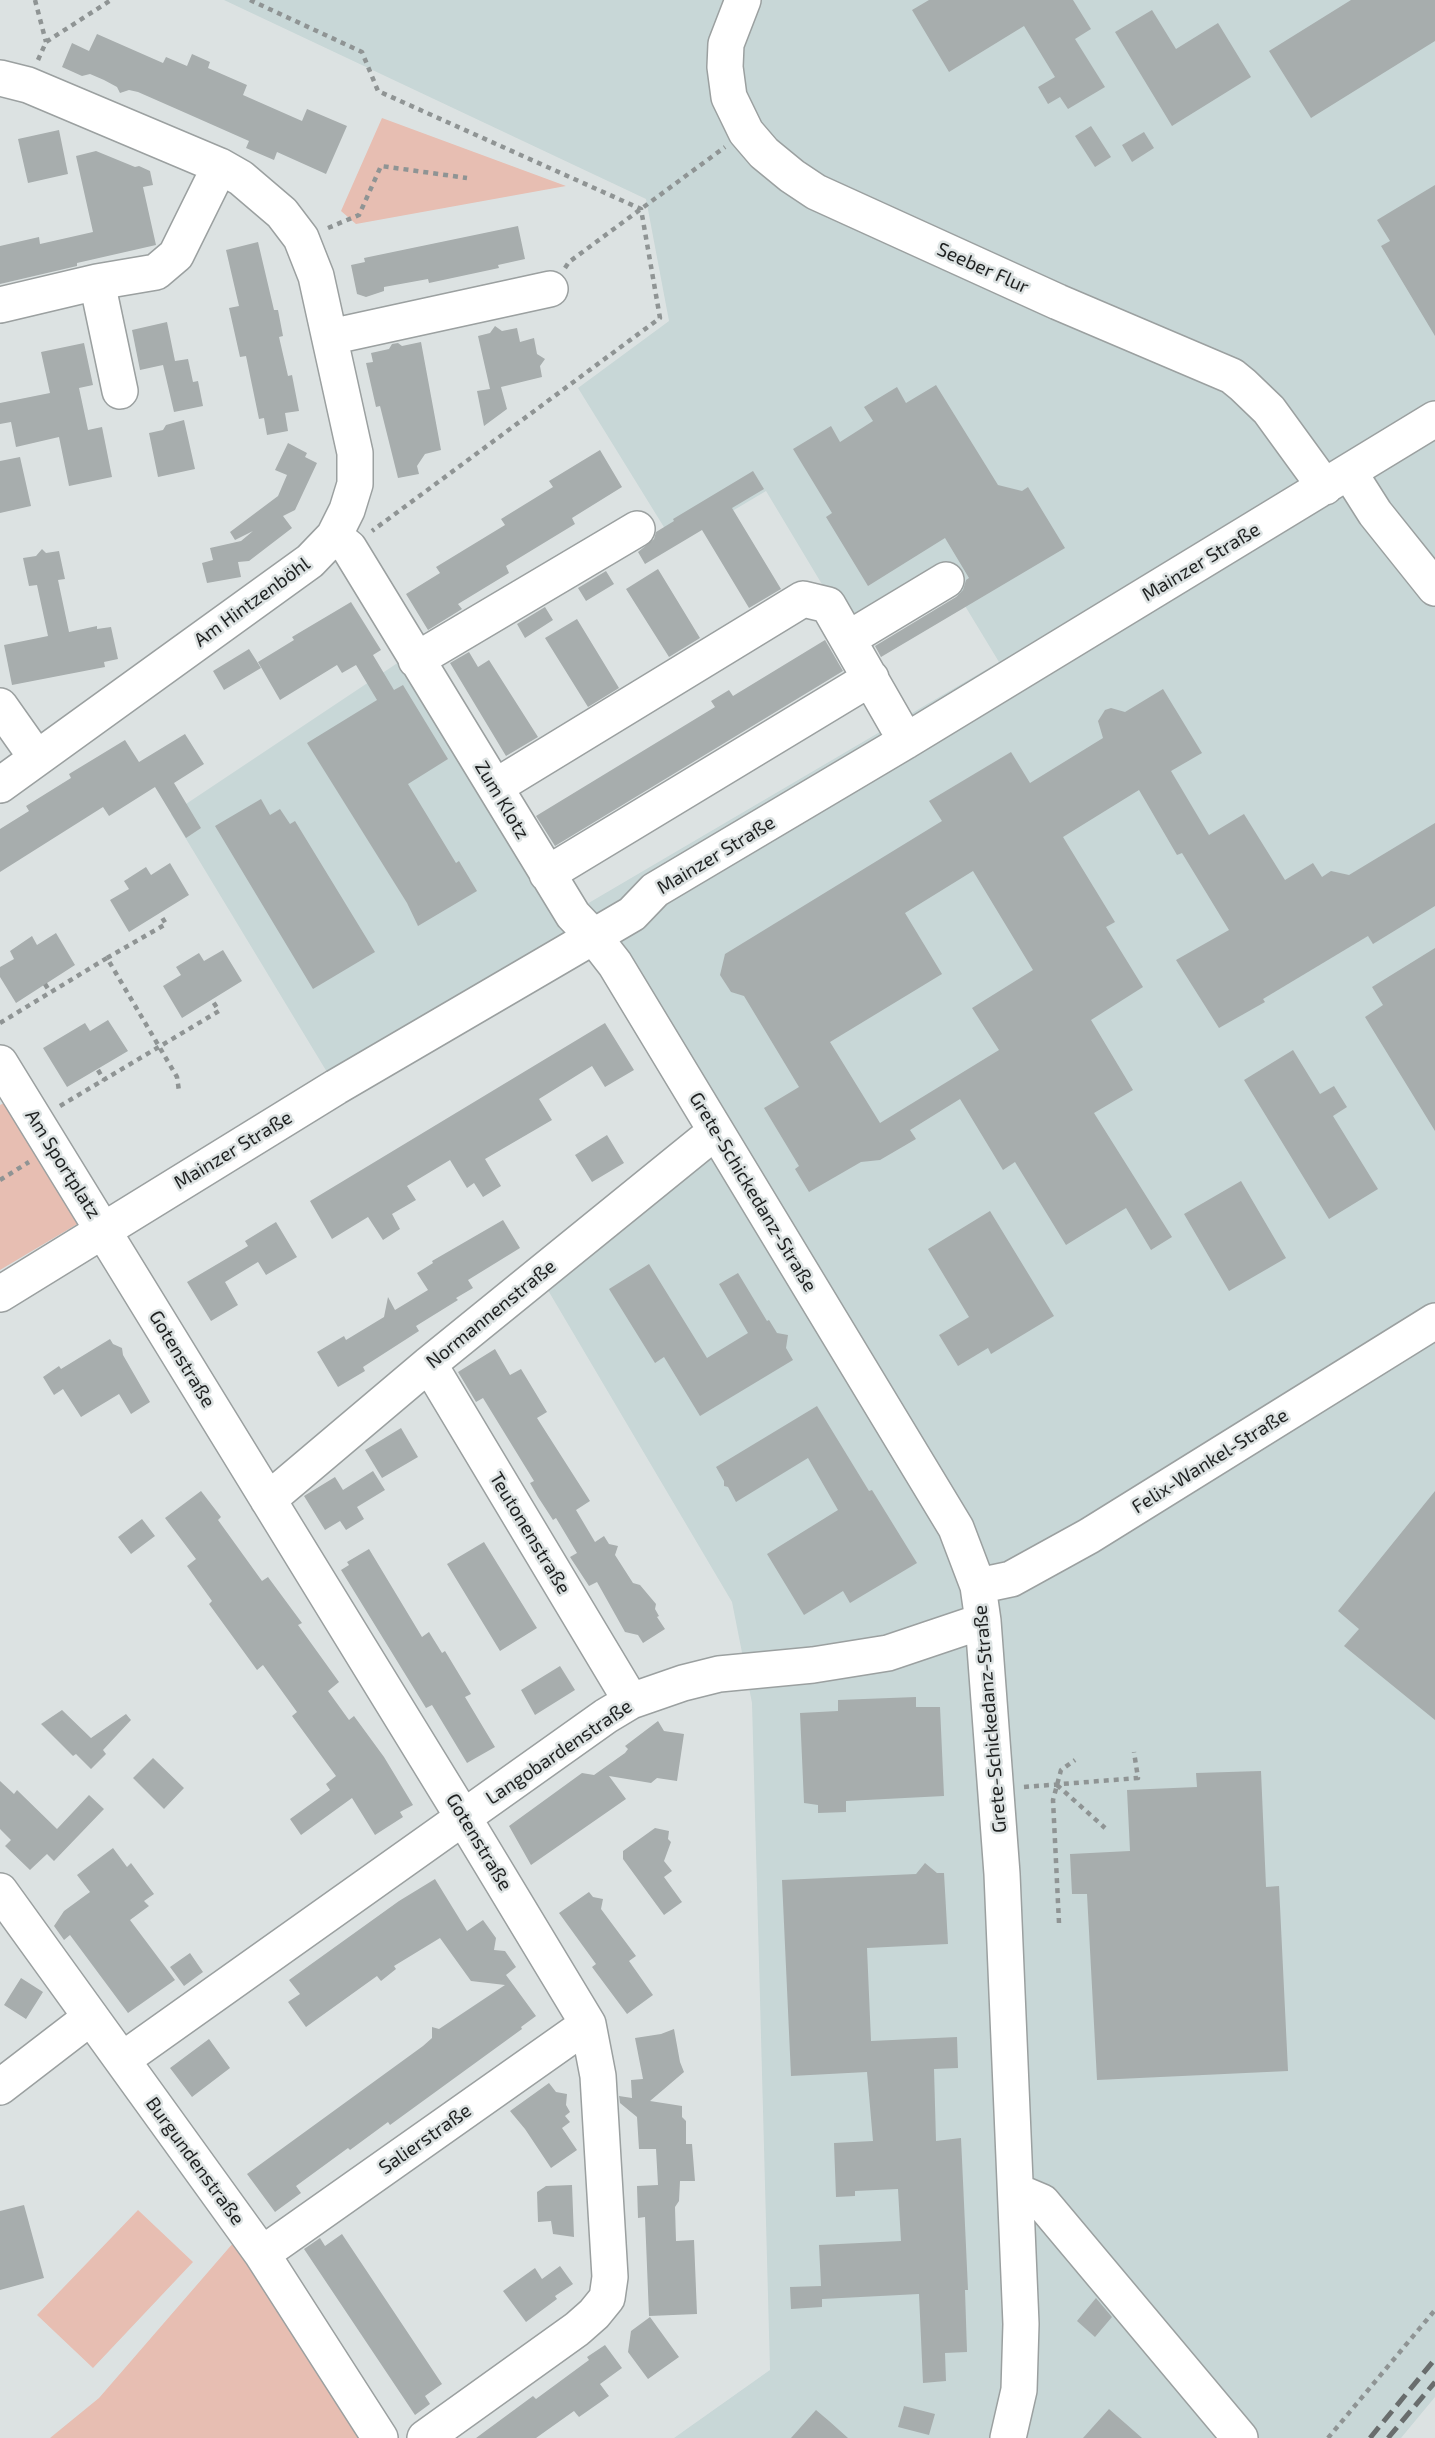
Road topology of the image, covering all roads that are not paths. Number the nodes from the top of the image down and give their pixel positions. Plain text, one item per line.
1 (743, 0) edge
2 (14, 81) edge
3 (220, 166) junction
4 (97, 282) junction
5 (550, 289) road end
6 (0, 305) edge
7 (330, 337) junction
8 (120, 391) dead end
9 (1435, 419) edge
10 (1337, 480) junction
11 (637, 529) dead end
12 (342, 542) junction
13 (946, 580) dead end
14 (1435, 588) edge
15 (848, 639) junction
16 (416, 660) junction
17 (871, 678) junction
18 (0, 706) edge
19 (906, 741) junction
20 (36, 757) junction
21 (0, 785) edge
22 (495, 787) junction
23 (547, 874) junction
24 (594, 937) junction
25 (0, 1063) edge
26 (716, 1131) junction
27 (103, 1230) junction
28 (0, 1294) edge
29 (1435, 1321) edge
30 (429, 1364) junction
31 (268, 1500) junction
32 (978, 1586) junction
33 (983, 1621) junction
34 (631, 1701) junction
35 (463, 1816) junction
36 (0, 1891) edge
37 (92, 2017) junction
38 (588, 2024) junction
39 (122, 2060) junction
40 (0, 2087) edge
41 (1016, 2191) junction
42 (262, 2254) junction
43 (380, 2438) edge
44 (425, 2438) edge
45 (1008, 2438) edge
46 (1240, 2438) edge

1 - 10 street, Seeber Flur
2 - 3 street, Am Hintzenböhl
3 - 4 street
3 - 7 street, Am Hintzenböhl
4 - 6 street
4 - 8 street
5 - 7 street
7 - 12 street, Am Hintzenböhl
9 - 10 street, Mainzer Straße
10 - 14 street, Seeber Flur
10 - 19 street, Mainzer Straße
11 - 16 street
12 - 16 street, Zum Klotz
12 - 20 street, Am Hintzenböhl
13 - 15 street
15 - 17 street
15 - 22 street
16 - 22 street, Zum Klotz
17 - 19 street
17 - 23 street
18 - 20 street
19 - 24 street, Mainzer Straße
20 - 21 street, Am Hintzenböhl
22 - 23 street, Zum Klotz
23 - 24 street, Zum Klotz
24 - 26 street, Grete-Schickedanz-Straße
24 - 27 street, Mainzer Straße
25 - 27 street, Am Sportplatz
26 - 30 street, Normannenstraße
26 - 32 street, Grete-Schickedanz-Straße
27 - 28 street, Mainzer Straße
27 - 31 street, Gotenstraße
29 - 32 street, Felix-Wankel-Straße
30 - 31 street, Normannenstraße
30 - 34 street, Teutonenstraße
31 - 35 street, Gotenstraße
32 - 33 street, Grete-Schickedanz-Straße
33 - 34 street, Langobardenstraße
33 - 41 street, Grete-Schickedanz-Straße
34 - 35 street, Langobardenstraße
35 - 38 street, Gotenstraße
35 - 39 street, Langobardenstraße
36 - 37 street, Burgundenstraße
37 - 39 street, Burgundenstraße
37 - 40 street
38 - 42 street, Salierstraße
38 - 44 street, Gotenstraße
39 - 42 street, Burgundenstraße
41 - 45 street, Grete-Schickedanz-Straße
41 - 46 street
42 - 43 street, Burgundenstraße

